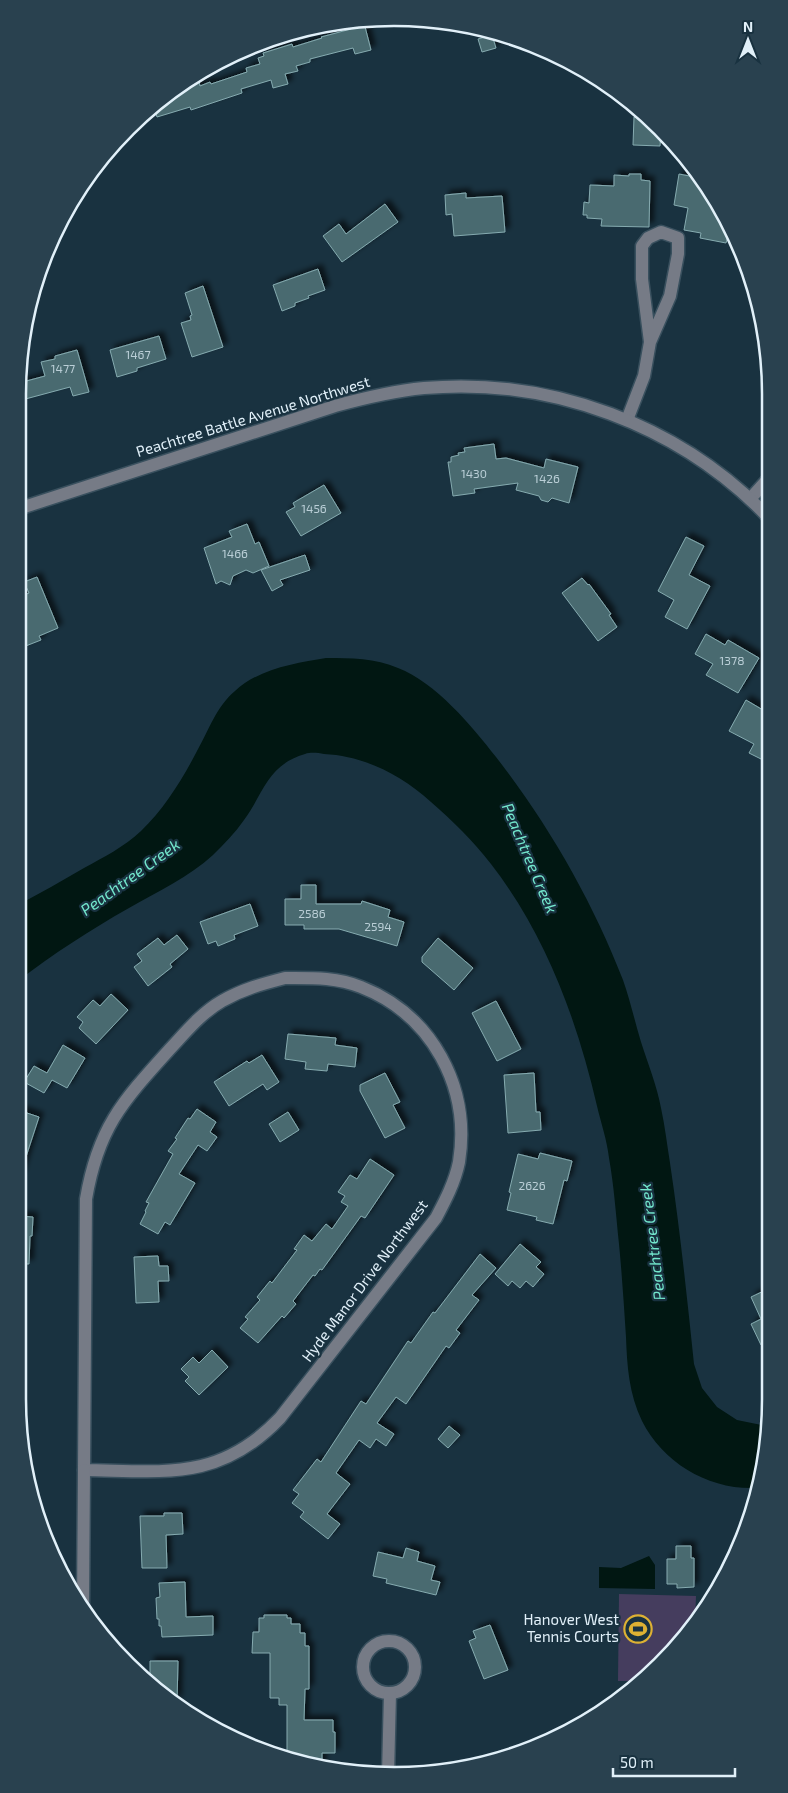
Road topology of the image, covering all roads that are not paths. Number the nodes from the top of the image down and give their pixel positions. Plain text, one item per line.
1 (650, 342) junction
2 (627, 420) junction
3 (762, 485) edge
4 (750, 498) junction
5 (26, 506) edge
6 (762, 511) edge
7 (84, 1470) junction
8 (83, 1595) edge
9 (390, 1693) junction
10 (388, 1767) edge

1 - 1 street
1 - 2 street
2 - 4 street, Peachtree Battle Avenue Northwest
2 - 5 street, Peachtree Battle Avenue Northwest
3 - 4 street
4 - 6 street, Peachtree Battle Avenue Northwest
7 - 7 street, Hyde Manor Drive Northwest
7 - 8 street, Hyde Manor Drive Northwest
9 - 9 street
9 - 10 street

